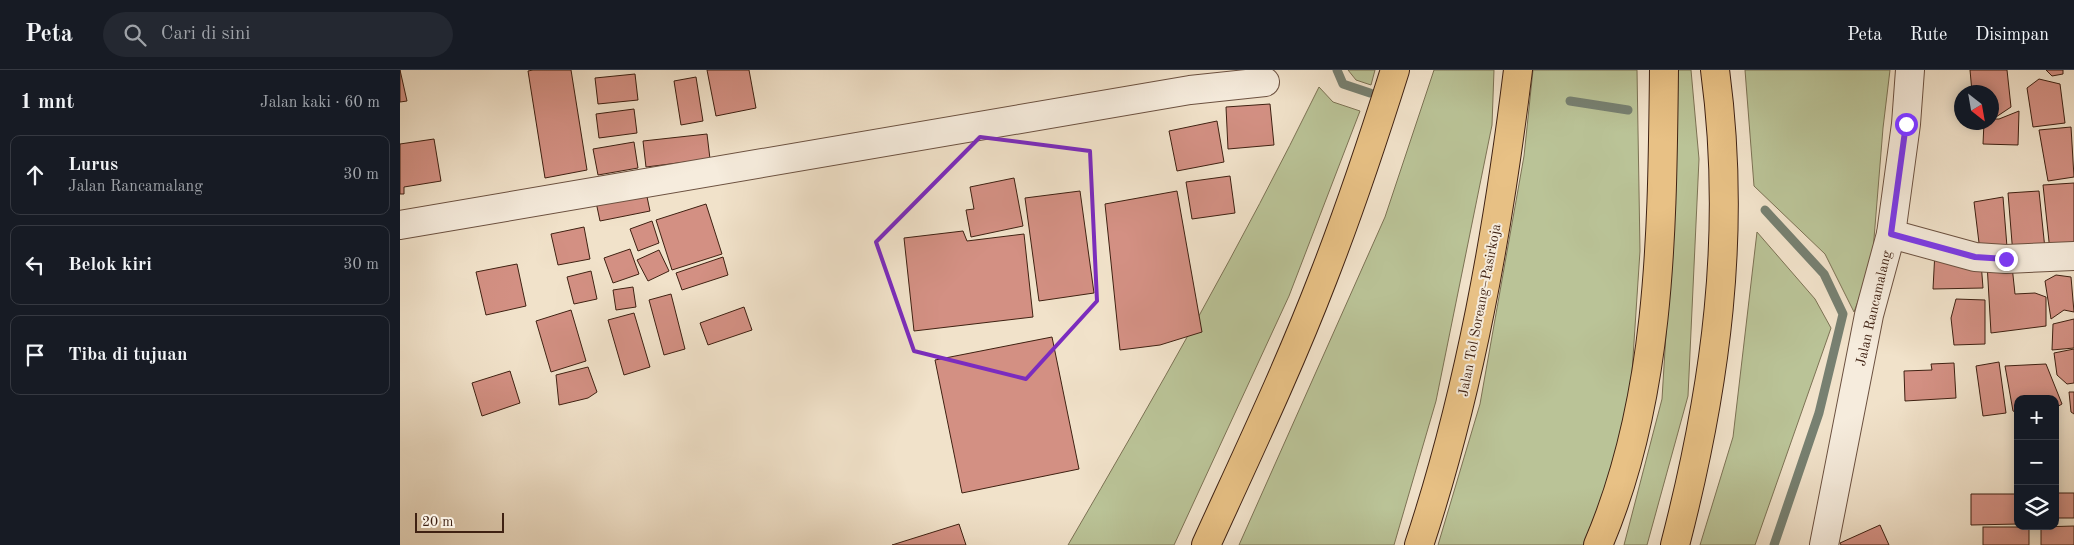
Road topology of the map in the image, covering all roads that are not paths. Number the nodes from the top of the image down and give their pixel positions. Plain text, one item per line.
1 (1395, 70) edge
2 (1518, 70) edge
3 (1664, 70) edge
4 (1715, 70) edge
5 (1910, 70) edge
6 (1189, 80) edge
7 (1265, 82) dead end
8 (400, 225) edge
9 (1891, 234) junction
10 (2074, 256) edge
11 (1206, 545) edge
12 (1419, 545) edge
13 (1598, 545) edge
14 (1675, 545) edge
15 (1824, 545) edge

1 - 11 highway
2 - 12 highway, Jalan Tol Soreang–Pasirkoja
3 - 13 highway
4 - 14 highway
5 - 9 street, Jalan Rancamalang
6 - 7 street
6 - 8 street
9 - 10 street
9 - 15 street, Jalan Rancamalang

